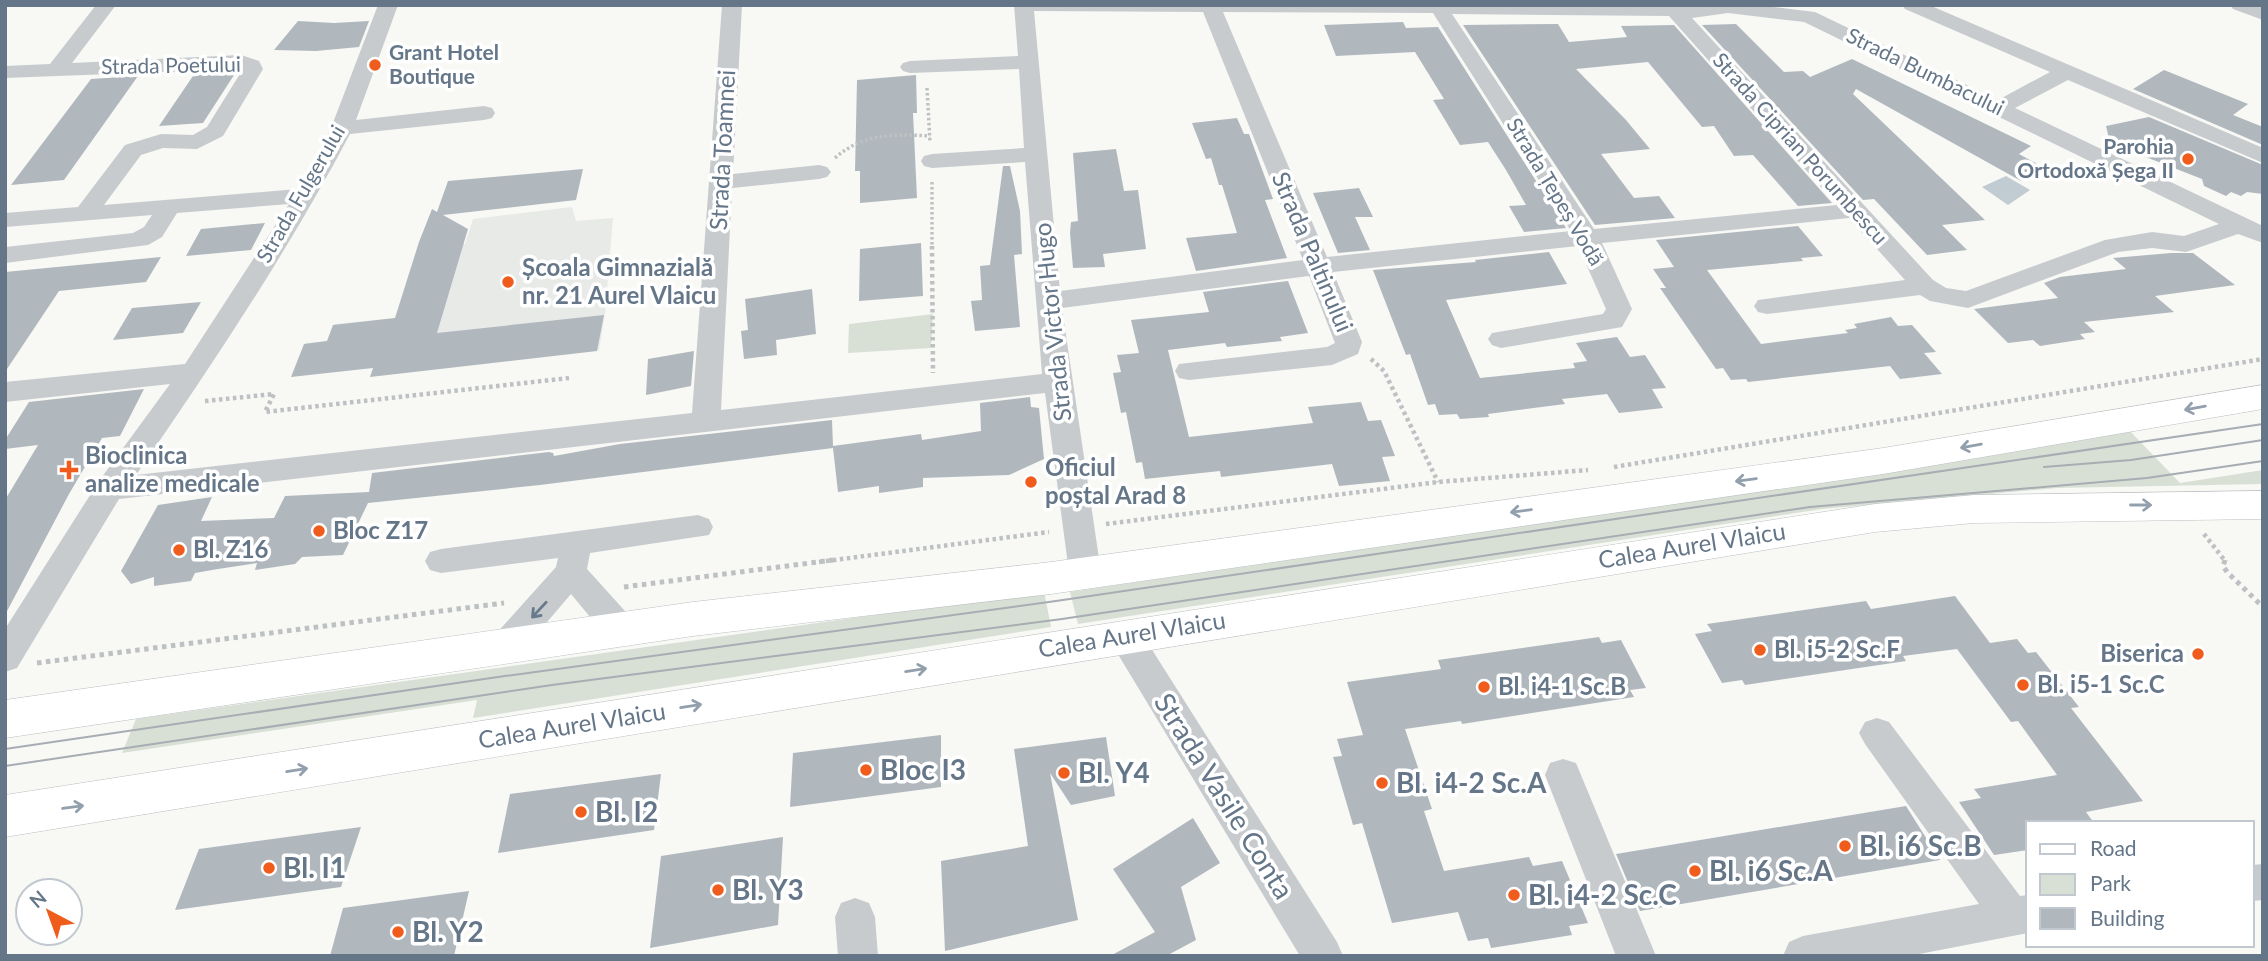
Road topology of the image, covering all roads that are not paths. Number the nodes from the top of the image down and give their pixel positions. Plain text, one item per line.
1 (106, 5) edge
2 (388, 5) edge
3 (732, 5) edge
4 (1024, 5) edge
5 (1029, 5) edge
6 (1779, 5) edge
7 (1912, 5) edge
8 (2239, 5) edge
9 (1727, 7) edge
10 (1211, 8) junction
11 (1439, 8) junction
12 (1663, 9) edge
13 (1819, 9) edge
14 (2263, 15) edge
15 (1029, 62) junction
16 (918, 67) road end
17 (56, 70) junction
18 (5, 72) edge
19 (2068, 72) junction
20 (1999, 108) junction
21 (484, 113) dead end
22 (342, 128) junction
23 (1038, 154) junction
24 (2263, 156) edge
25 (932, 162) road end
26 (819, 172) road end
27 (721, 182) junction
28 (306, 195) junction
29 (169, 207) junction
30 (1855, 210) junction
31 (86, 213) junction
32 (5, 220) edge
33 (2256, 233) edge
34 (1586, 236) junction
35 (5, 255) edge
36 (1317, 268) junction
37 (1924, 286) junction
38 (1048, 301) junction
39 (1768, 306) dead end
40 (1501, 339) dead end
41 (1189, 371) dead end
42 (193, 372) junction
43 (1057, 382) junction
44 (5, 392) edge
45 (2263, 397) edge
46 (706, 421) junction
47 (110, 489) junction
48 (2263, 505) edge
49 (698, 527) dead end
50 (574, 558) junction
51 (441, 561) dead end
52 (1086, 572) junction
53 (622, 631) junction
54 (1125, 636) junction
55 (506, 646) junction
56 (5, 658) edge
57 (5, 719) edge
58 (1877, 733) dead end
59 (1563, 775) dead end
60 (5, 816) edge
61 (2020, 915) edge
62 (855, 917) dead end
63 (858, 956) edge
64 (1323, 956) edge
65 (1636, 956) edge
66 (1803, 956) edge

1 - 17 street, Strada Poetului
2 - 22 street, Strada Fulgerului
3 - 27 street, Strada Toamnei
4 - 15 street, Strada Victor Hugo
5 - 10 street
6 - 13 street
7 - 19 street
8 - 14 street
9 - 12 street
9 - 13 street, Strada Bumbacului
10 - 11 street
10 - 36 street, Strada Paltinului
11 - 12 street
11 - 34 street, Strada Țepeș Vodă
12 - 30 street, Strada Ciprian Porumbescu
13 - 20 street, Strada Bumbacului
15 - 16 street
15 - 23 street, Strada Victor Hugo
17 - 18 street
17 - 31 street, Strada Poetului
19 - 20 street
19 - 24 street
20 - 33 street, Strada Bumbacului
21 - 22 street
22 - 28 street, Strada Fulgerului
23 - 25 street
23 - 38 street, Strada Victor Hugo
26 - 27 street
27 - 46 street, Strada Toamnei
28 - 29 street
28 - 42 street, Strada Fulgerului
29 - 31 street
29 - 35 street
30 - 34 street
30 - 37 street, Strada Ciprian Porumbescu
31 - 32 street
33 - 37 street
34 - 36 street
34 - 40 street, Strada Țepeș Vodă
36 - 38 street
36 - 41 street, Strada Paltinului
37 - 39 street
38 - 43 street, Strada Victor Hugo
42 - 44 street
42 - 47 street, Strada Fulgerului
43 - 46 street
43 - 52 street, Strada Victor Hugo
45 -> 52 main road
46 - 47 street
47 - 56 street, Strada Fulgerului
54 -> 48 main road, Calea Aurel Vlaicu
49 - 50 street
50 - 51 street
50 - 53 street
50 -> 55 street
52 - 53 main road
53 - 55 main road
60 -> 54 main road, Calea Aurel Vlaicu
54 - 64 street, Strada Vasile Conta
55 - 57 main road
58 - 61 street
59 - 65 street
61 - 66 street
62 - 63 street

